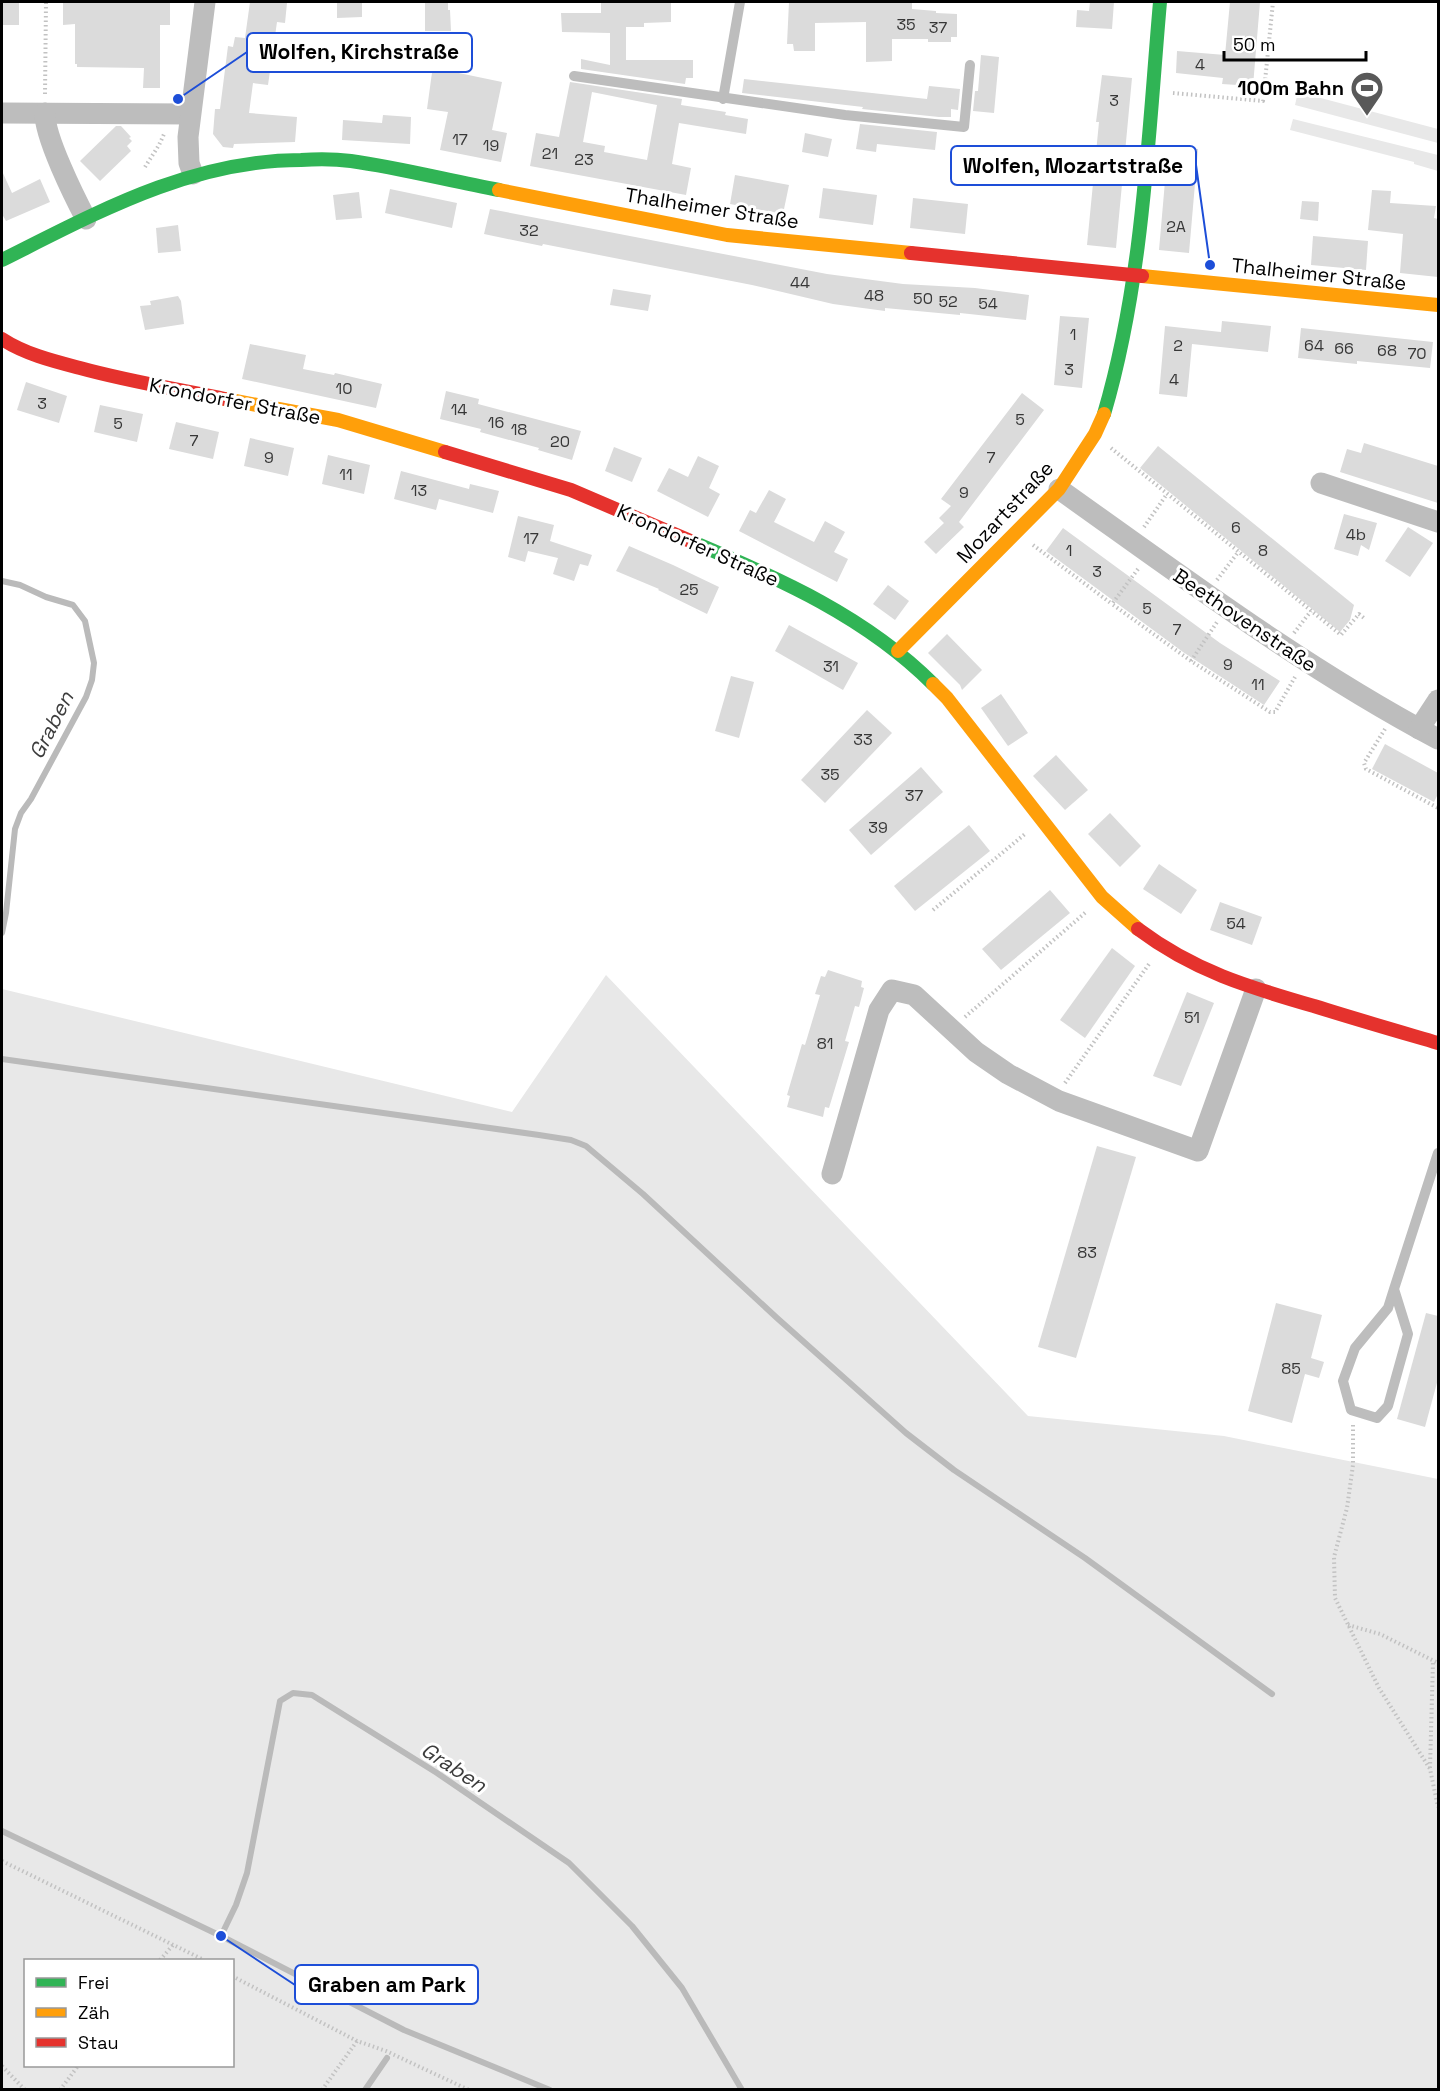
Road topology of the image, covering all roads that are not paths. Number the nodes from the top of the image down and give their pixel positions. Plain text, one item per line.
1 (205, 2) edge
2 (740, 2) edge
3 (1160, 2) edge
4 (970, 65) dead end
5 (574, 76) dead end
6 (723, 99) junction
7 (2, 113) edge
8 (45, 113) junction
9 (189, 122) junction
10 (194, 174) junction
11 (86, 219) junction
12 (2, 260) edge
13 (1135, 276) junction
14 (1438, 305) edge
15 (2, 339) edge
16 (1321, 483) dead end
17 (1059, 489) junction
18 (1438, 522) edge
19 (898, 651) junction
20 (1438, 700) edge
21 (1419, 729) junction
22 (1438, 739) edge
23 (1256, 989) junction
24 (1438, 1043) edge
25 (1438, 1153) edge
26 (832, 1174) dead end
27 (1394, 1289) junction

1 - 9 street
2 - 6 lane
3 - 13 street, Mozartstraße
4 - 6 lane
5 - 6 lane
7 - 8 street
8 - 9 street
8 - 11 street
9 - 10 street
10 - 11 street, Thalheimer Straße
10 - 13 street, Thalheimer Straße
11 - 12 street, Thalheimer Straße
13 - 14 street, Thalheimer Straße
13 - 17 street, Mozartstraße
15 - 19 street, Krondorfer Straße
16 - 18 street
17 - 19 street, Mozartstraße
17 - 21 street, Beethovenstraße
19 - 23 street, Krondorfer Straße
20 - 21 street
21 - 22 street, Beethovenstraße
23 - 24 street, Krondorfer Straße
23 - 26 street
25 - 27 lane
27 - 27 lane

